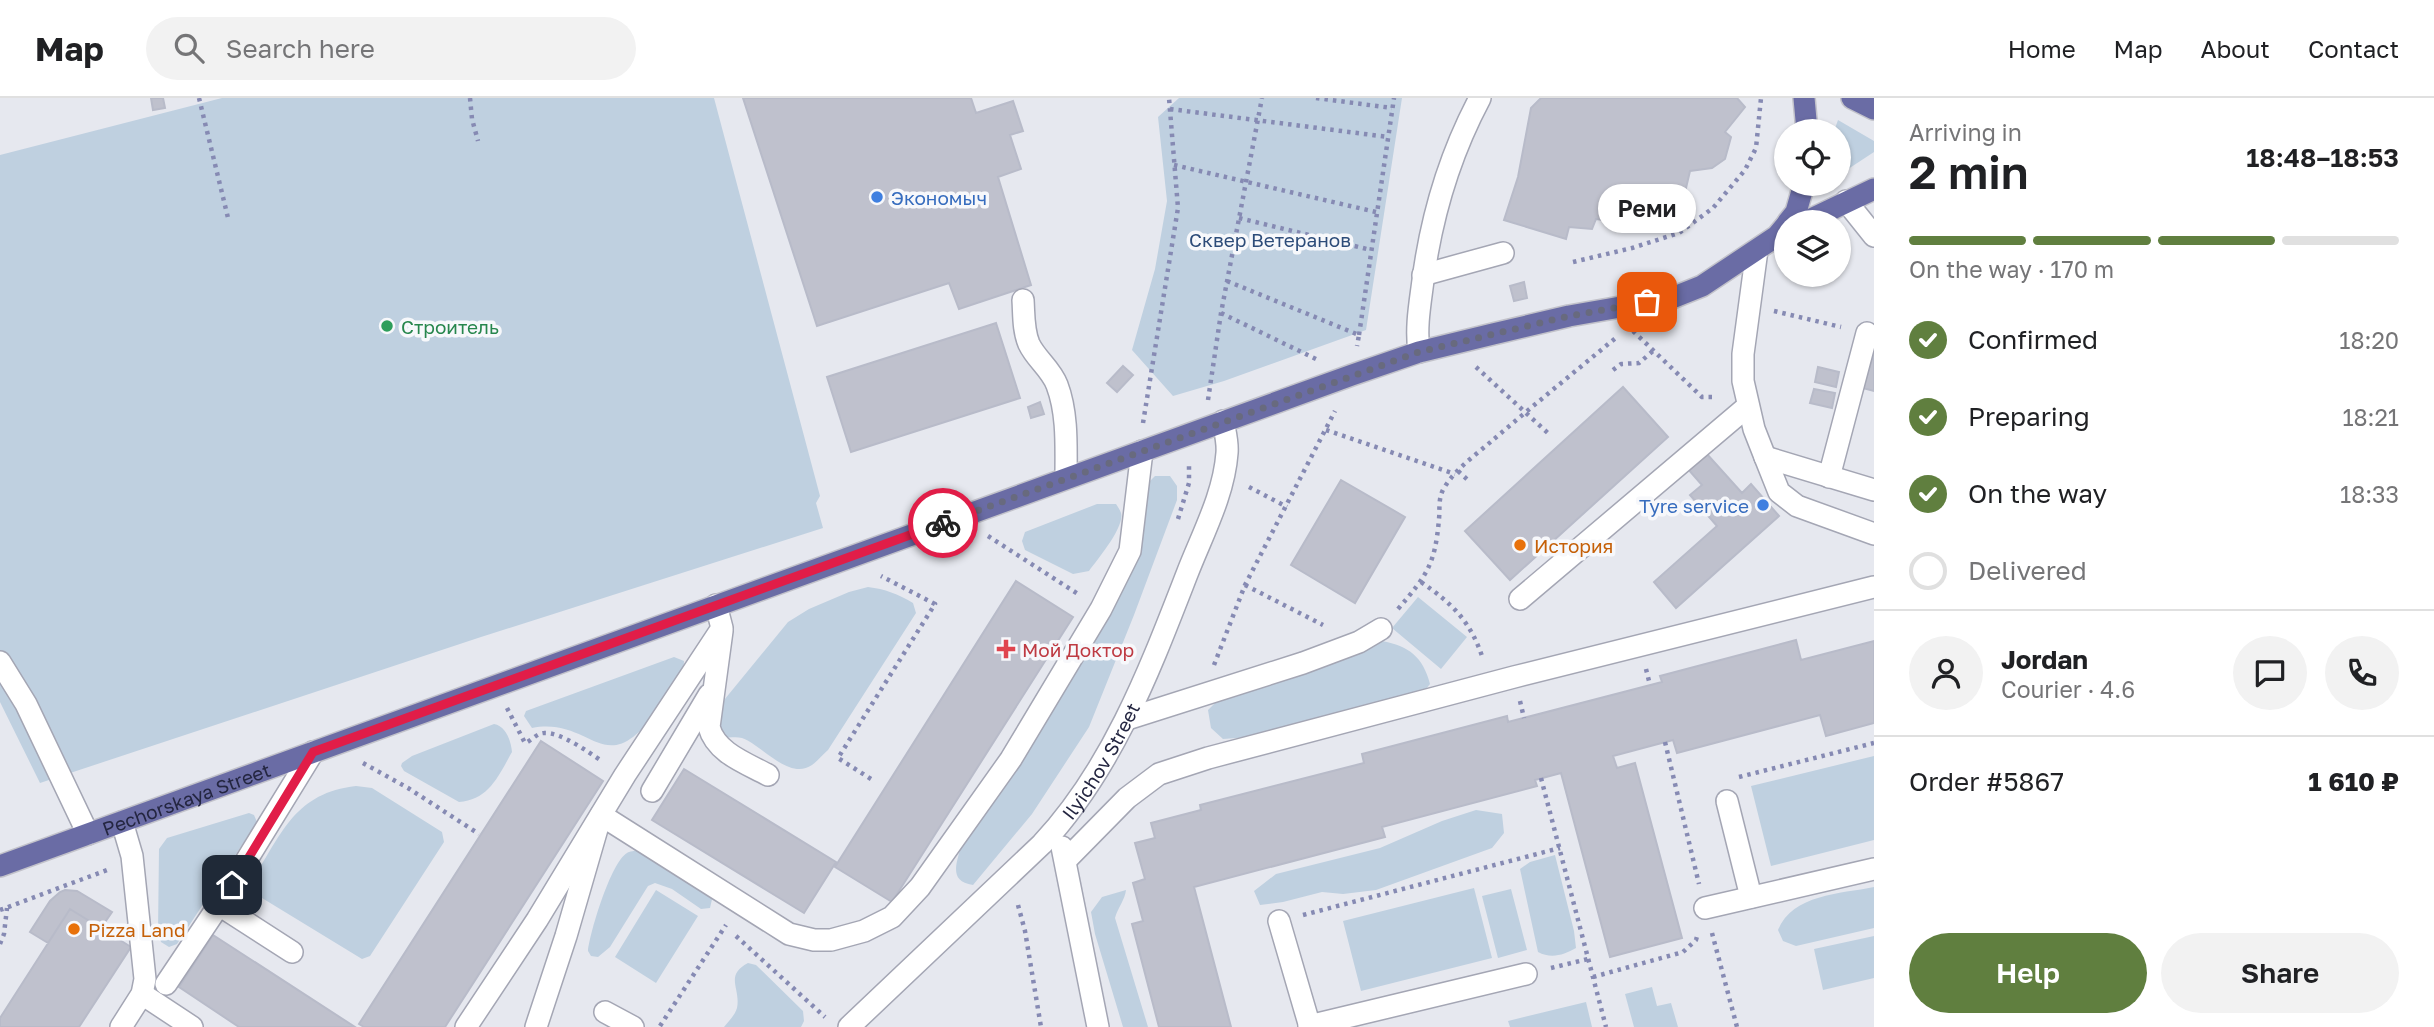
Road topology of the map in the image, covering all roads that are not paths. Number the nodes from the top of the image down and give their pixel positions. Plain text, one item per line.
1 (1480, 98) edge
2 (1804, 98) edge
3 (1852, 98) edge
4 (1874, 109) edge
5 (1806, 119) edge
6 (1874, 189) edge
7 (1846, 201) junction
8 (1828, 210) edge
9 (1874, 236) edge
10 (1774, 237) edge
11 (1757, 250) junction
12 (1503, 253) dead end
13 (1423, 275) junction
14 (1023, 300) dead end
15 (1867, 333) road end
16 (1419, 352) junction
17 (1744, 409) junction
18 (1223, 421) junction
19 (1142, 451) junction
20 (1765, 457) junction
21 (1829, 477) junction
22 (1066, 478) junction
23 (1874, 490) edge
24 (1874, 534) edge
25 (1874, 587) edge
26 (1520, 599) dead end
27 (716, 606) junction
28 (722, 628) junction
29 (1381, 629) road end
30 (0, 662) edge
31 (715, 684) junction
32 (1127, 719) junction
33 (313, 752) junction
34 (768, 775) dead end
35 (652, 791) dead end
36 (1727, 801) road end
37 (600, 815) junction
38 (122, 822) junction
39 (1056, 829) junction
40 (88, 834) junction
41 (1066, 860) junction
42 (0, 866) edge
43 (1874, 869) edge
44 (1751, 897) junction
45 (219, 905) junction
46 (1705, 908) road end
47 (1279, 922) road end
48 (292, 952) dead end
49 (1527, 974) road end
50 (166, 984) dead end
51 (142, 994) junction
52 (605, 1012) dead end
53 (840, 1025) edge
54 (121, 1027) edge
55 (191, 1027) edge
56 (466, 1027) edge
57 (536, 1027) edge
58 (633, 1027) edge
59 (1098, 1027) edge
60 (1310, 1027) edge

1 - 13 street
2 - 5 main road
3 - 4 main road
6 - 7 main road
7 - 8 main road
7 - 9 street
10 - 11 main road, Pechorskaya Street
11 - 16 main road, Pechorskaya Street
11 - 17 street
12 - 13 street
13 - 16 street
14 - 22 street
15 - 21 street
16 - 18 main road, Pechorskaya Street
17 - 20 street
17 - 26 street
18 - 19 main road, Pechorskaya Street
18 - 32 street, Ilyichov Street
19 - 22 main road, Pechorskaya Street
19 - 37 street
20 - 21 street
20 - 24 street
21 - 23 street
22 - 27 main road, Pechorskaya Street
25 - 41 street
27 - 28 street
27 - 33 main road, Pechorskaya Street
28 - 31 street
28 - 37 street
29 - 32 street
30 - 40 street
31 - 34 street
31 - 35 street
32 - 39 street, Ilyichov Street
33 - 38 main road, Pechorskaya Street
33 - 45 street
36 - 44 street
37 - 56 street
37 - 57 street
38 - 40 main road, Pechorskaya Street
38 - 51 street
39 - 41 street
39 - 53 street, Ilyichov Street
40 - 42 main road, Pechorskaya Street
41 - 59 street
43 - 44 street
44 - 46 street
45 - 48 street
45 - 50 street
47 - 60 street
49 - 60 street
51 - 54 street
51 - 55 street
52 - 58 street

